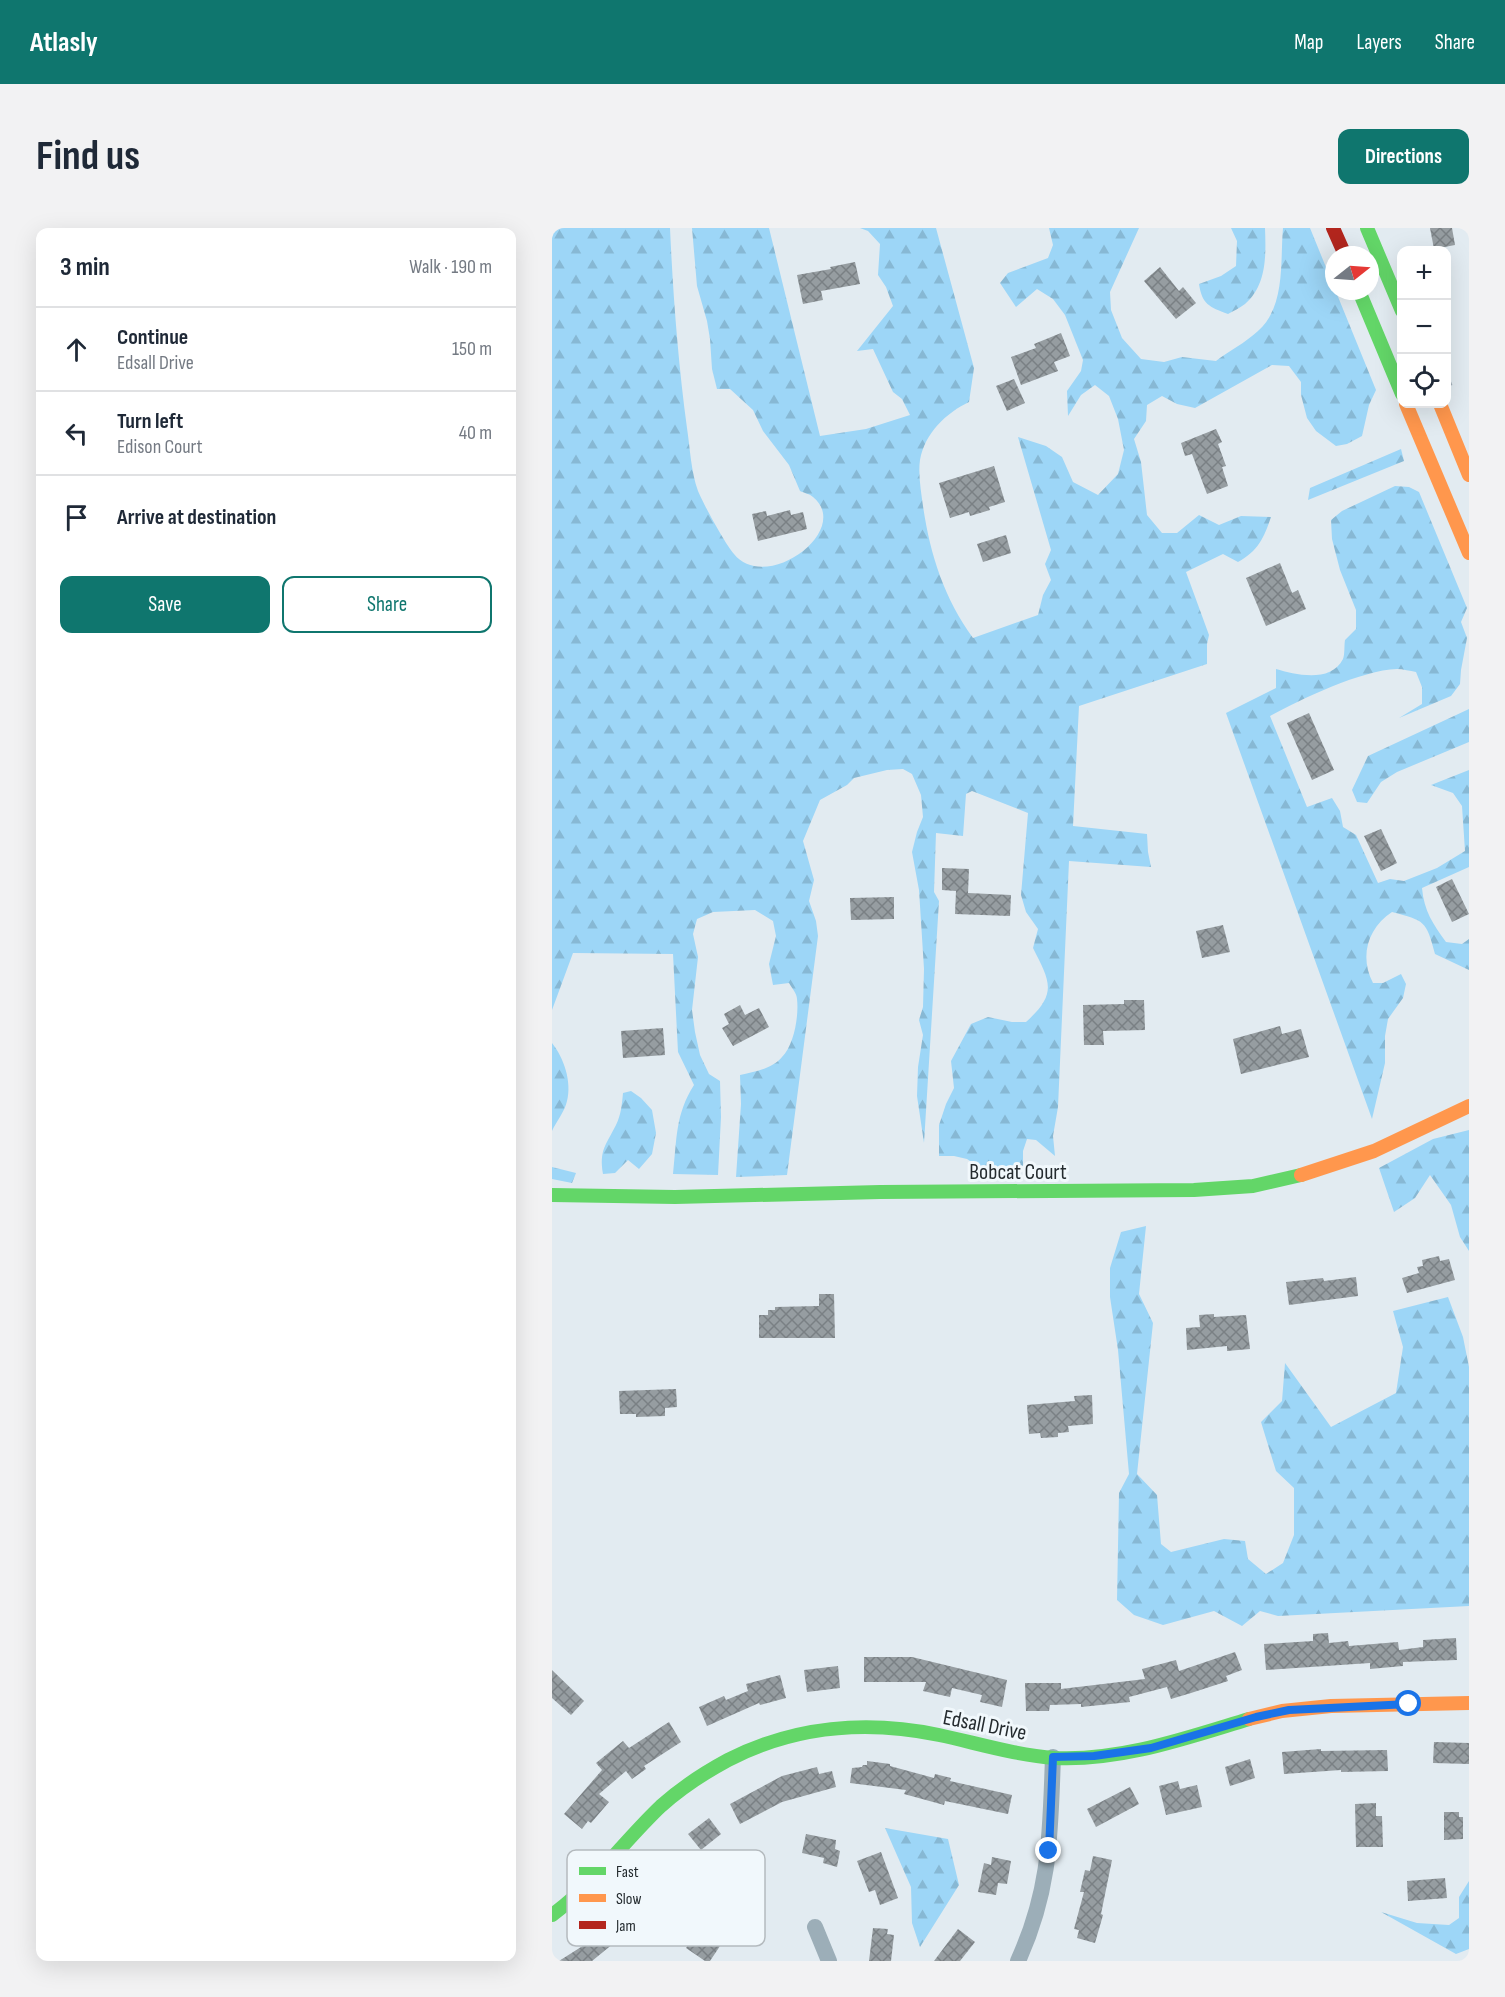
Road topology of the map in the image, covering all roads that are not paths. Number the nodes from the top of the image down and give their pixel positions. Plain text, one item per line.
1 (1334, 228) edge
2 (1367, 228) edge
3 (1341, 246) edge
4 (1363, 300) edge
5 (1397, 301) edge
6 (1397, 384) edge
7 (1408, 408) edge
8 (1442, 408) edge
9 (1469, 475) edge
10 (1469, 553) edge
11 (1469, 1106) edge
12 (552, 1196) edge
13 (1469, 1703) edge
14 (1053, 1757) junction
15 (621, 1850) edge
16 (567, 1902) edge
17 (552, 1915) edge
18 (815, 1927) dead end
19 (829, 1961) edge
20 (1018, 1961) edge

1 - 3 street
2 - 5 street
4 - 6 street
7 - 10 street
8 - 9 street
11 - 12 street, Bobcat Court
13 - 14 street, Edsall Drive
14 - 15 street, Edsall Drive
14 - 20 street
16 - 17 street, Edsall Drive
18 - 19 street

